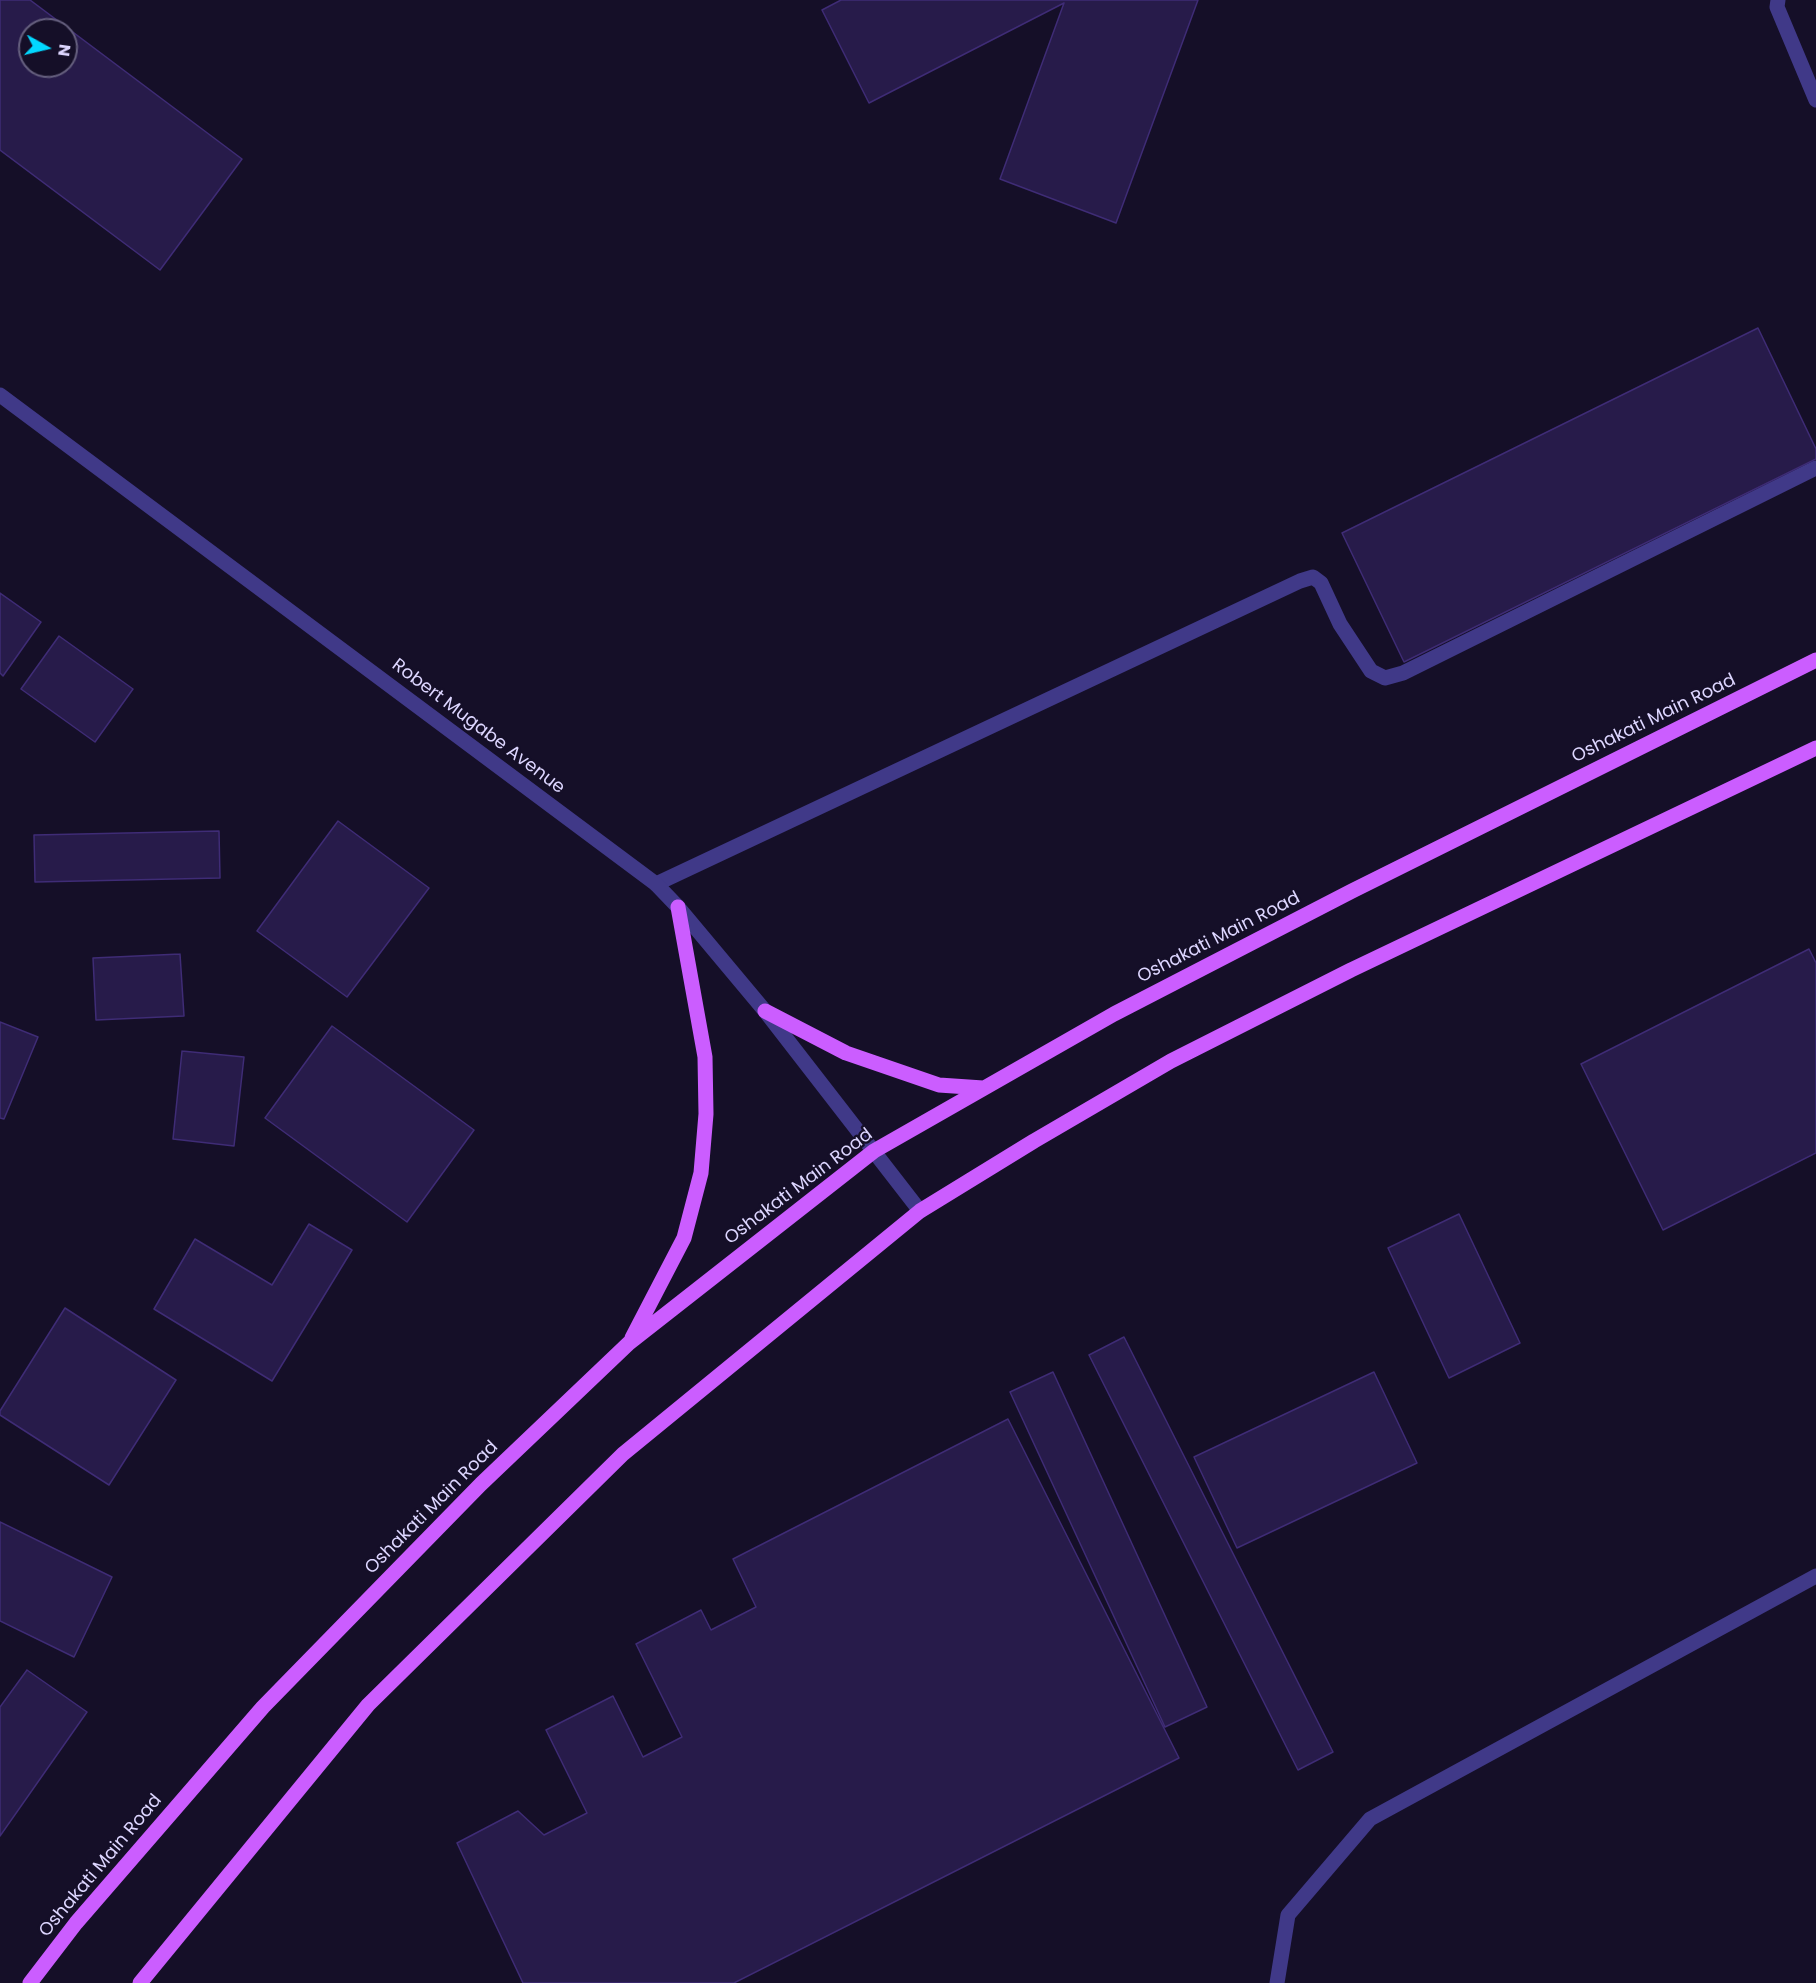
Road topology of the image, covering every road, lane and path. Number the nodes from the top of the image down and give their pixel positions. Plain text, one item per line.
1 (1778, 0) edge
2 (1816, 100) edge
3 (0, 395) edge
4 (1816, 468) edge
5 (1816, 660) edge
6 (1816, 748) edge
7 (656, 884) junction
8 (678, 907) junction
9 (765, 1011) junction
10 (983, 1088) junction
11 (873, 1151) junction
12 (920, 1211) junction
13 (629, 1344) junction
14 (1816, 1576) edge
15 (30, 1983) edge
16 (140, 1983) edge
17 (1277, 1983) edge

1 - 2 street
3 - 7 street, Robert Mugabe Avenue
4 - 7 street
5 - 10 main road, Oshakati Main Road
6 - 12 main road
7 - 8 street, Robert Mugabe Avenue
8 - 9 street, Robert Mugabe Avenue
8 - 13 main road
9 - 10 main road
9 - 11 street, Robert Mugabe Avenue
10 - 11 main road, Oshakati Main Road
11 - 12 street, Robert Mugabe Avenue
11 - 13 main road, Oshakati Main Road
12 - 16 main road
13 - 15 main road, Oshakati Main Road
14 - 17 street

